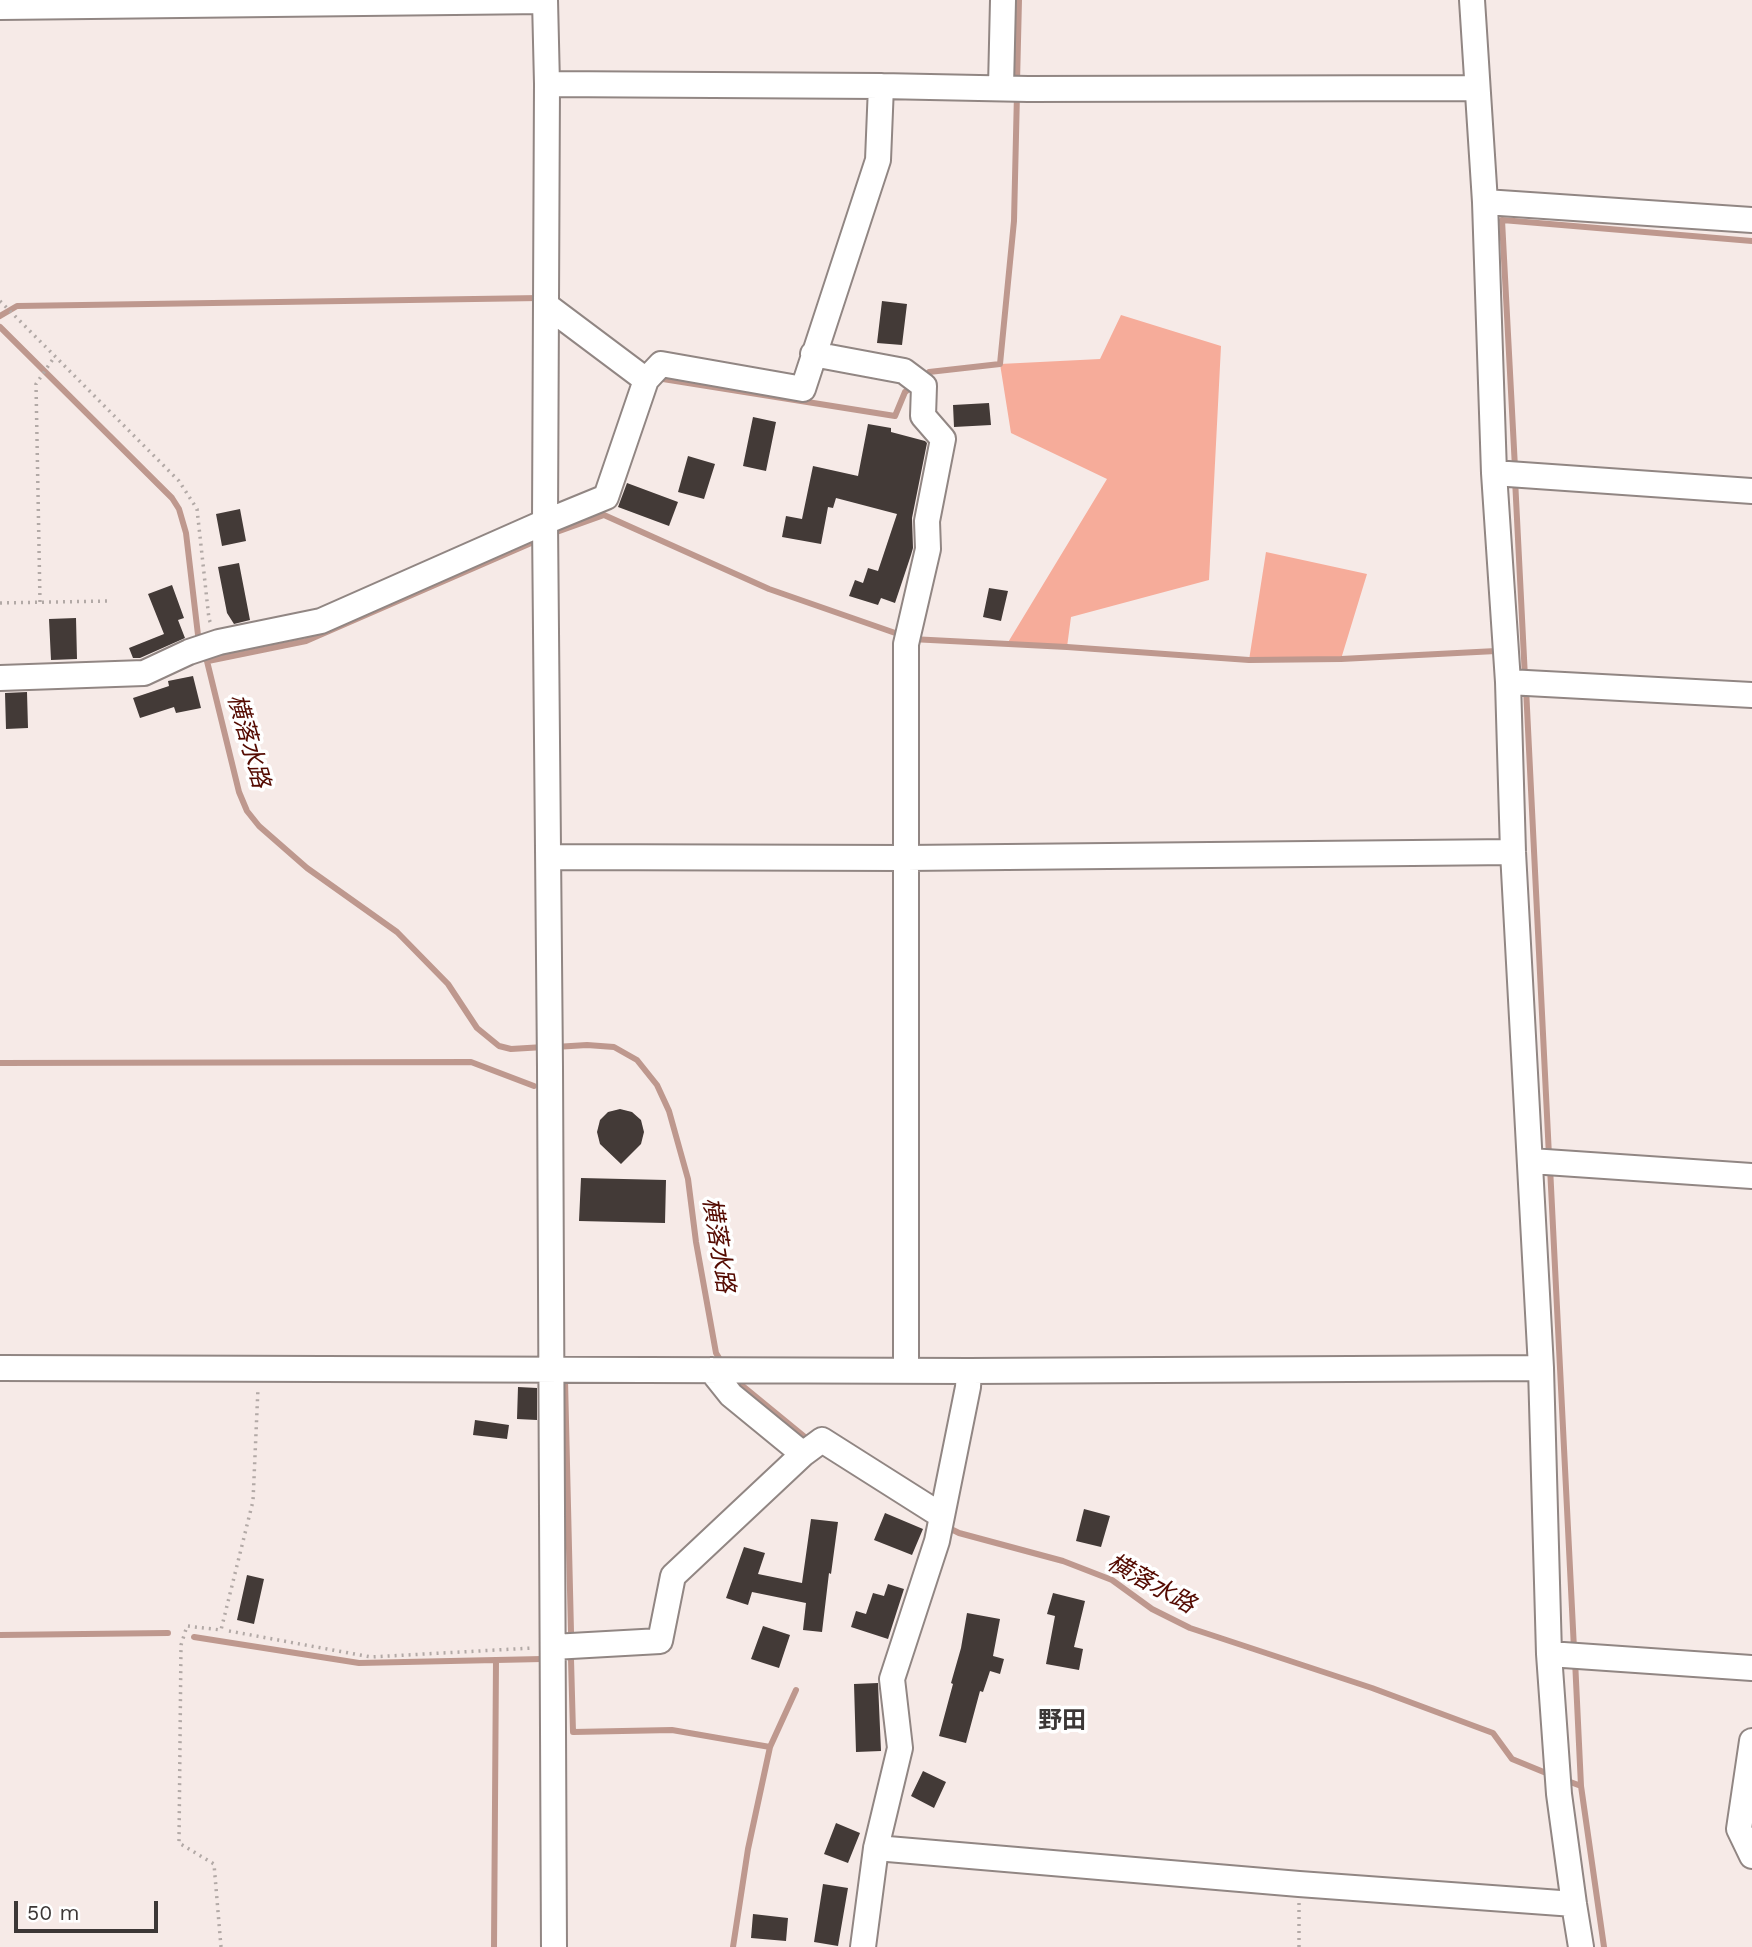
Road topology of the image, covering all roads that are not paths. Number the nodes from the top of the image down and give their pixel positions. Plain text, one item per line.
1 (545, 0) edge
2 (1003, 0) edge
3 (1472, 0) edge
4 (0, 7) edge
5 (547, 85) junction
6 (881, 86) junction
7 (1001, 87) junction
8 (1476, 88) junction
9 (1485, 202) junction
10 (1752, 220) edge
11 (546, 295) junction
12 (813, 354) junction
13 (646, 380) junction
14 (1494, 472) junction
15 (1752, 491) edge
16 (545, 522) junction
17 (0, 678) edge
18 (1508, 682) junction
19 (1752, 695) edge
20 (1513, 852) junction
21 (549, 857) junction
22 (906, 858) junction
23 (1531, 1161) junction
24 (1752, 1176) edge
25 (1541, 1367) junction
26 (0, 1368) edge
27 (552, 1368) junction
28 (710, 1370) junction
29 (906, 1371) junction
30 (969, 1371) junction
31 (813, 1447) junction
32 (942, 1516) junction
33 (553, 1647) junction
34 (1549, 1654) junction
35 (1752, 1668) edge
36 (1752, 1741) edge
37 (876, 1848) junction
38 (1752, 1856) edge
39 (1574, 1904) junction
40 (554, 1947) edge
41 (863, 1947) edge
42 (1581, 1947) edge

1 - 4 street
1 - 5 street
2 - 7 street
3 - 8 street
5 - 6 street
5 - 11 street
6 - 7 street
6 - 12 street
7 - 8 street
8 - 9 street
9 - 10 street
9 - 14 street
11 - 13 street
11 - 16 street
12 - 13 street
12 - 22 street
13 - 16 street
14 - 15 street
14 - 18 street
16 - 17 street
16 - 21 street
18 - 19 street
18 - 20 street
20 - 22 street
20 - 23 street
21 - 22 street
21 - 27 street
22 - 29 street
23 - 24 street
23 - 25 street
25 - 30 street
25 - 34 street
26 - 27 street
27 - 28 street
27 - 33 street
28 - 29 street
28 - 31 street
29 - 30 street
30 - 32 street
31 - 32 street
31 - 33 street
32 - 37 street
33 - 40 street
34 - 35 street
34 - 39 street
36 - 38 street
37 - 39 street
37 - 41 street
39 - 42 street

